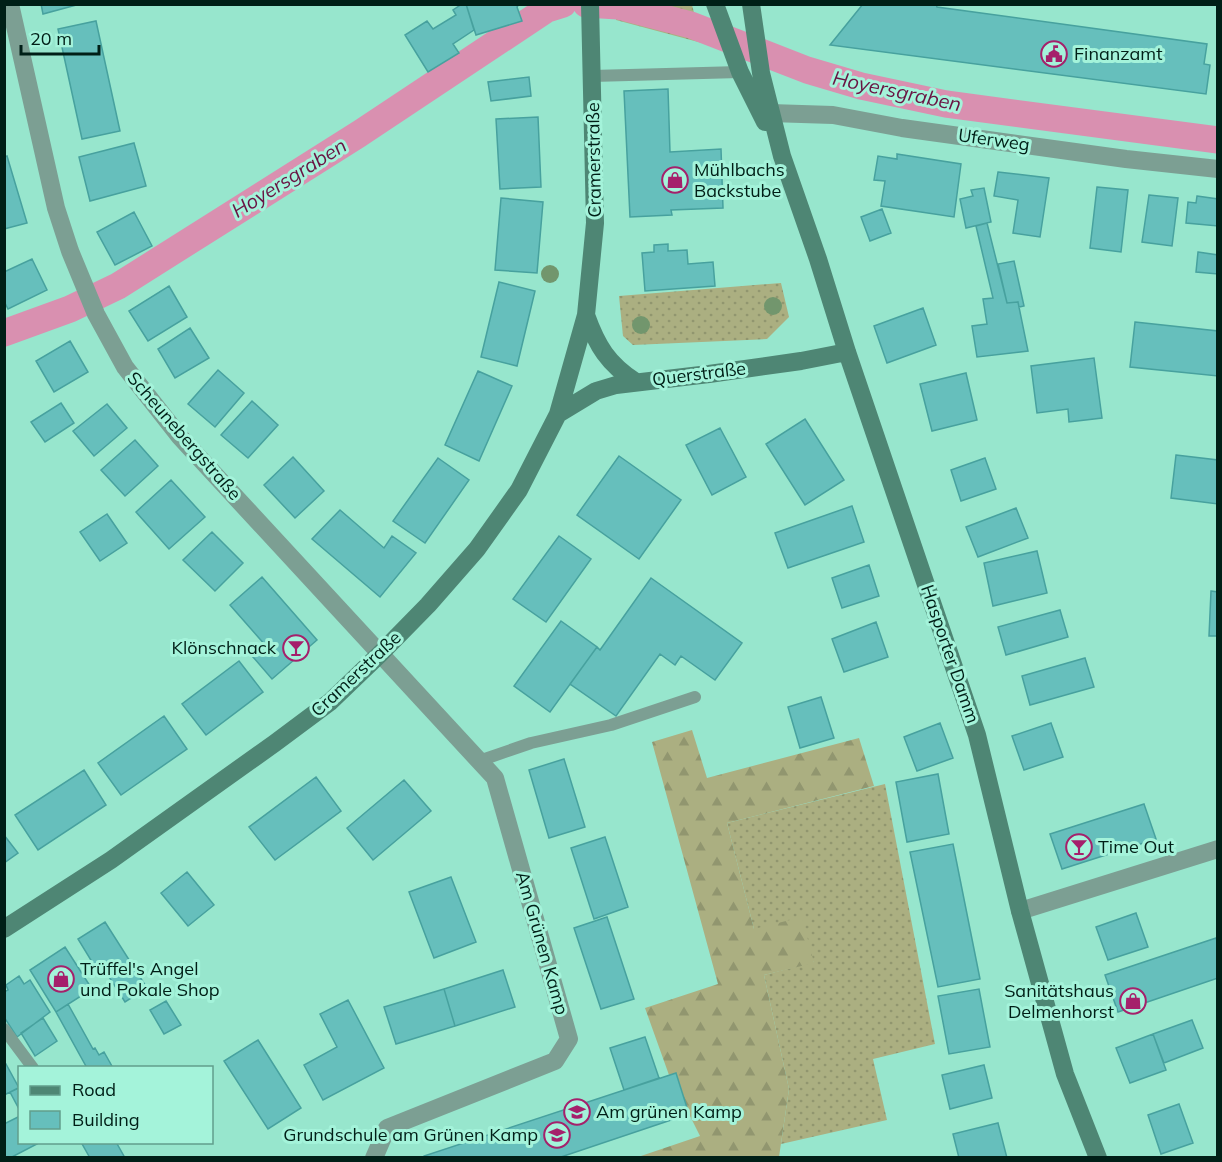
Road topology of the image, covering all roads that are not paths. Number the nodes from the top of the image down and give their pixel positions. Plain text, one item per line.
1 (10, 4) edge
2 (590, 4) edge
3 (715, 4) edge
4 (751, 4) edge
5 (738, 65) junction
6 (592, 76) junction
7 (770, 113) junction
8 (782, 156) junction
9 (1218, 169) edge
10 (586, 315) junction
11 (847, 352) junction
12 (636, 382) junction
13 (558, 414) junction
14 (381, 653) junction
15 (695, 697) dead end
16 (479, 761) junction
17 (1218, 849) edge
18 (1020, 911) junction
19 (4, 929) edge
20 (4, 1029) edge
21 (32, 1066) edge
22 (374, 1158) edge
23 (1098, 1158) edge

1 - 14 street, Scheunebergstraße
2 - 6 main road, Cramerstraße
3 - 5 main road
4 - 7 main road
5 - 6 lane
5 - 8 main road
6 - 10 main road, Cramerstraße
7 - 8 main road
7 - 9 street, Uferweg
8 - 11 main road, Hasporter Damm
10 - 12 main road, Cramerstraße
10 - 13 main road, Cramerstraße
11 - 12 main road, Querstraße
11 - 18 main road, Hasporter Damm
12 - 13 main road, Querstraße
13 - 14 main road, Cramerstraße
14 - 16 street, Am Grünen Kamp
14 - 19 main road, Cramerstraße
15 - 16 lane
16 - 22 street, Am Grünen Kamp
17 - 18 street
18 - 23 main road, Hasporter Damm
20 - 21 lane

